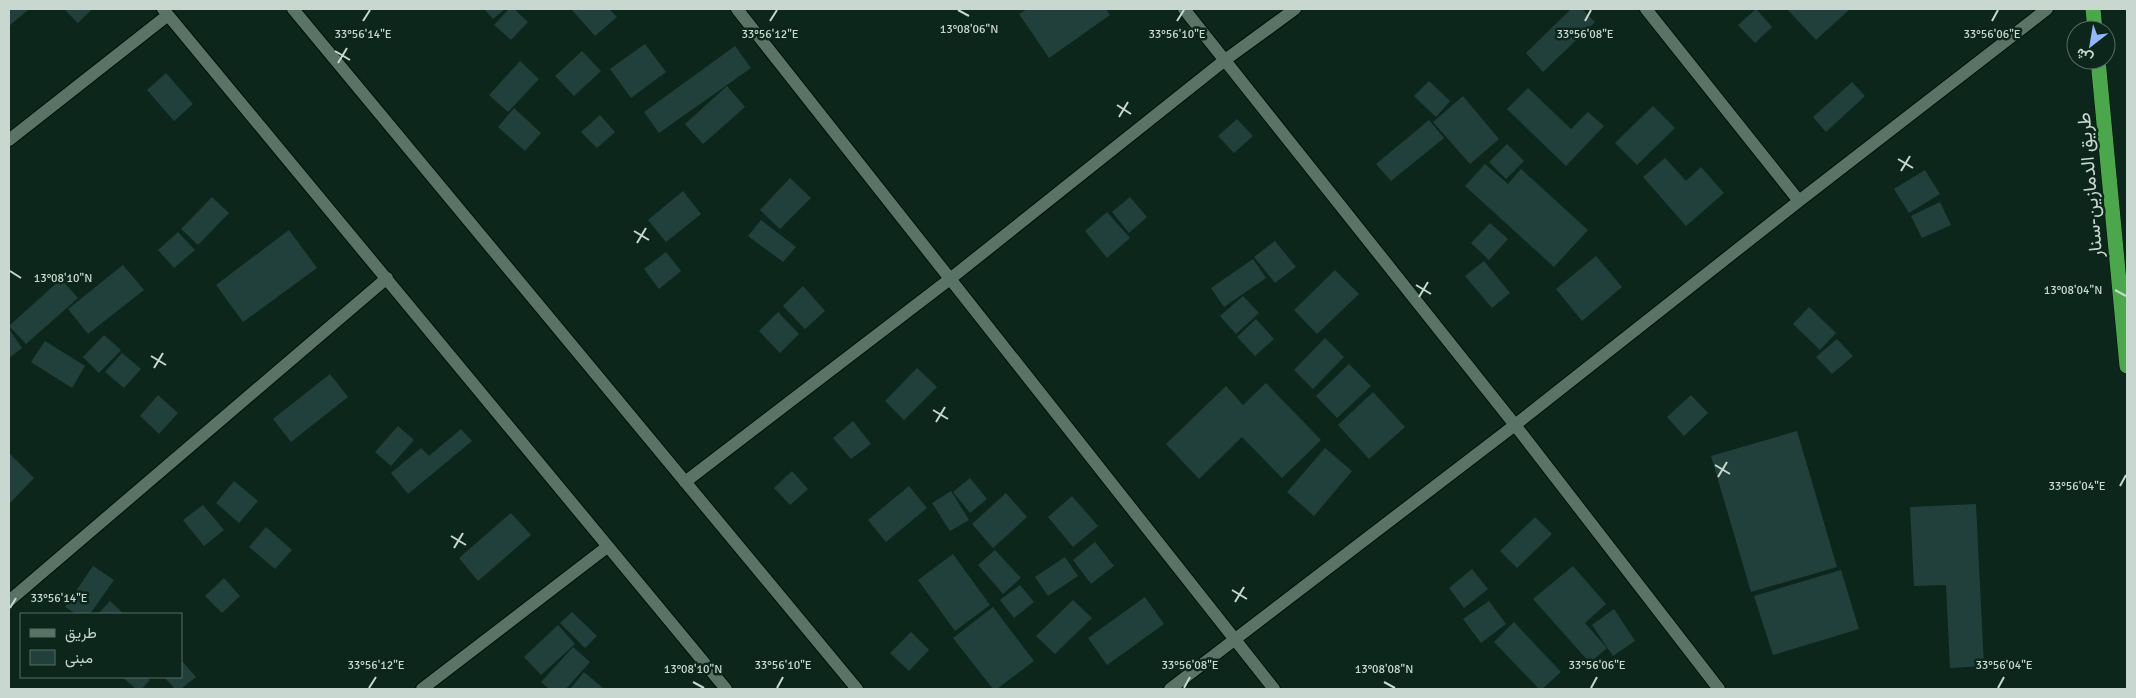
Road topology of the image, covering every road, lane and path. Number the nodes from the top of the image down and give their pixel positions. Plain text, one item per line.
1 (293, 9) edge
2 (737, 9) edge
3 (1184, 9) edge
4 (1295, 9) edge
5 (1646, 9) edge
6 (2047, 9) edge
7 (165, 12) edge
8 (1225, 60) junction
9 (2099, 70) edge
10 (9, 140) edge
11 (1799, 201) junction
12 (387, 278) junction
13 (950, 279) junction
14 (2127, 366) edge
15 (1515, 425) junction
16 (685, 482) junction
17 (607, 547) junction
18 (9, 602) edge
19 (1234, 640) junction
20 (422, 689) edge
21 (726, 689) edge
22 (858, 689) edge
23 (1170, 689) edge
24 (1274, 689) edge
25 (1719, 689) edge

1 - 16 street
2 - 13 street
3 - 8 street
4 - 8 street
5 - 11 street
6 - 11 street
7 - 10 street
7 - 12 street
8 - 13 street
8 - 15 street
9 - 14 highway, طريق الدمازين-سنار
11 - 15 street
12 - 17 street
12 - 18 street
13 - 16 street
13 - 19 street
15 - 19 street
15 - 25 street
16 - 22 street
17 - 20 street
17 - 21 street
19 - 23 street
19 - 24 street

